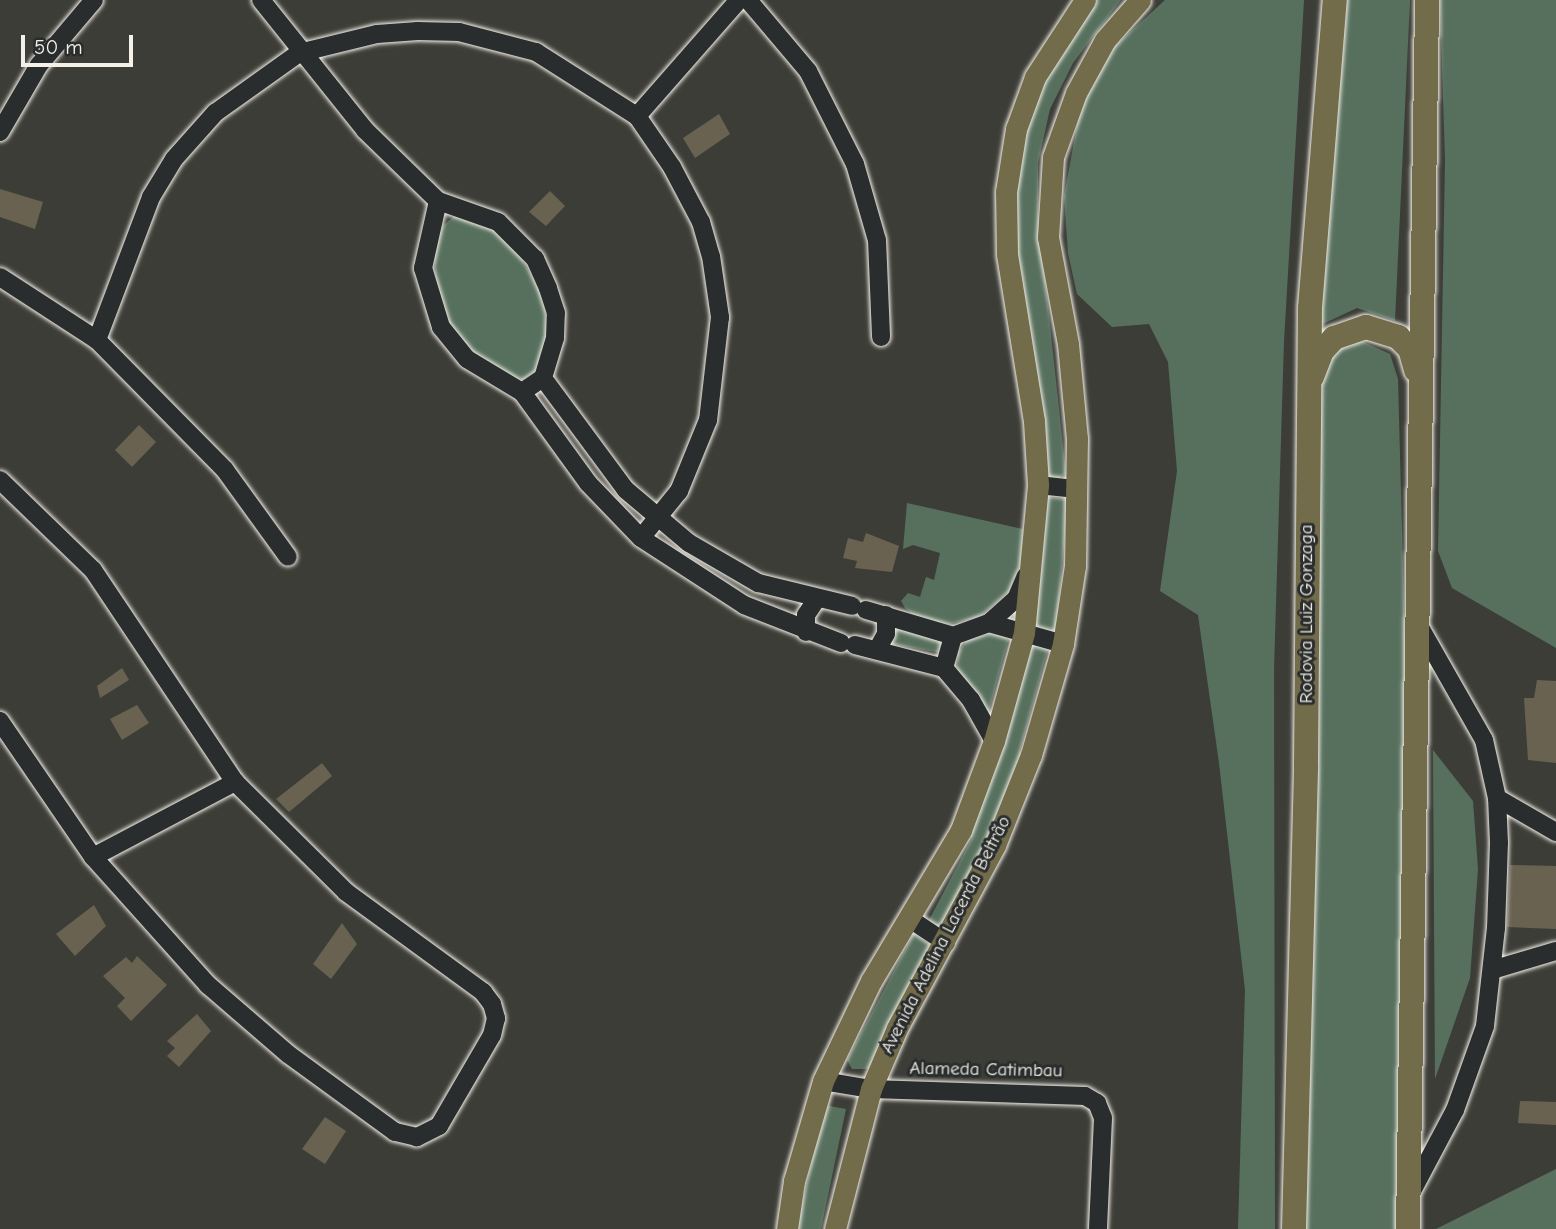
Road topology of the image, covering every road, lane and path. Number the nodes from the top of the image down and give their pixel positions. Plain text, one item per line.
1 (94, 0) edge
2 (261, 0) edge
3 (739, 0) edge
4 (748, 0) edge
5 (1085, 0) edge
6 (1140, 0) edge
7 (1335, 0) edge
8 (1427, 0) edge
9 (299, 52) junction
10 (637, 116) junction
11 (0, 132) edge
12 (438, 201) junction
13 (0, 277) edge
14 (881, 337) dead end
15 (97, 340) junction
16 (543, 378) junction
17 (522, 392) junction
18 (1307, 400) junction
19 (1419, 405) junction
20 (0, 480) edge
21 (1038, 485) junction
22 (1077, 489) junction
23 (659, 520) junction
24 (641, 538) junction
25 (289, 557) dead end
26 (1031, 563) junction
27 (816, 600) junction
28 (886, 615) junction
29 (1415, 618) junction
30 (989, 623) junction
31 (806, 632) junction
32 (1024, 633) junction
33 (953, 636) junction
34 (1063, 644) junction
35 (877, 650) junction
36 (944, 668) junction
37 (0, 721) edge
38 (994, 741) junction
39 (235, 782) junction
40 (1497, 798) junction
41 (1556, 832) edge
42 (93, 857) junction
43 (911, 919) junction
44 (946, 943) junction
45 (1556, 951) edge
46 (1492, 970) junction
47 (823, 1082) junction
48 (871, 1089) junction
49 (1409, 1196) junction
50 (787, 1229) edge
51 (835, 1229) edge
52 (1098, 1229) edge
53 (1294, 1229) edge
54 (1408, 1229) edge

1 - 11 street
2 - 9 street
3 - 10 street
4 - 14 street
5 - 21 main road, Avenida Adelina Lacerda Beltrão
6 - 22 main road, Avenida Adelina Lacerda Beltrão
7 - 18 highway, Rodovia Luiz Gonzaga
8 - 19 highway
9 - 10 street
9 - 12 street
9 - 15 street
10 - 23 street
12 - 16 street
12 - 17 street
13 - 15 street
15 - 25 street
16 - 17 street
16 - 23 street
17 - 24 street
18 - 19 highway
18 - 53 highway, Rodovia Luiz Gonzaga
19 - 29 highway
20 - 39 street
21 - 22 street
21 - 26 main road, Avenida Adelina Lacerda Beltrão
22 - 34 main road, Avenida Adelina Lacerda Beltrão
23 - 24 street
23 - 27 street
24 - 31 street
26 - 30 street
26 - 32 main road, Avenida Adelina Lacerda Beltrão
27 - 28 street
27 - 31 street
28 - 33 street
28 - 35 street
29 - 40 street
29 - 49 highway
30 - 32 street
30 - 33 street
31 - 35 street
32 - 34 street
32 - 38 main road, Avenida Adelina Lacerda Beltrão
33 - 36 street
34 - 44 main road, Avenida Adelina Lacerda Beltrão
35 - 36 street
36 - 38 street
37 - 42 street
38 - 43 main road, Avenida Adelina Lacerda Beltrão
39 - 42 street
39 - 42 street
40 - 41 street
40 - 46 street
43 - 44 street
43 - 47 main road, Avenida Adelina Lacerda Beltrão
44 - 48 main road, Avenida Adelina Lacerda Beltrão
45 - 46 street
46 - 49 street
47 - 48 street
47 - 50 main road, Avenida Adelina Lacerda Beltrão
48 - 51 main road, Avenida Adelina Lacerda Beltrão
48 - 52 street, Alameda Catimbau
49 - 54 highway

